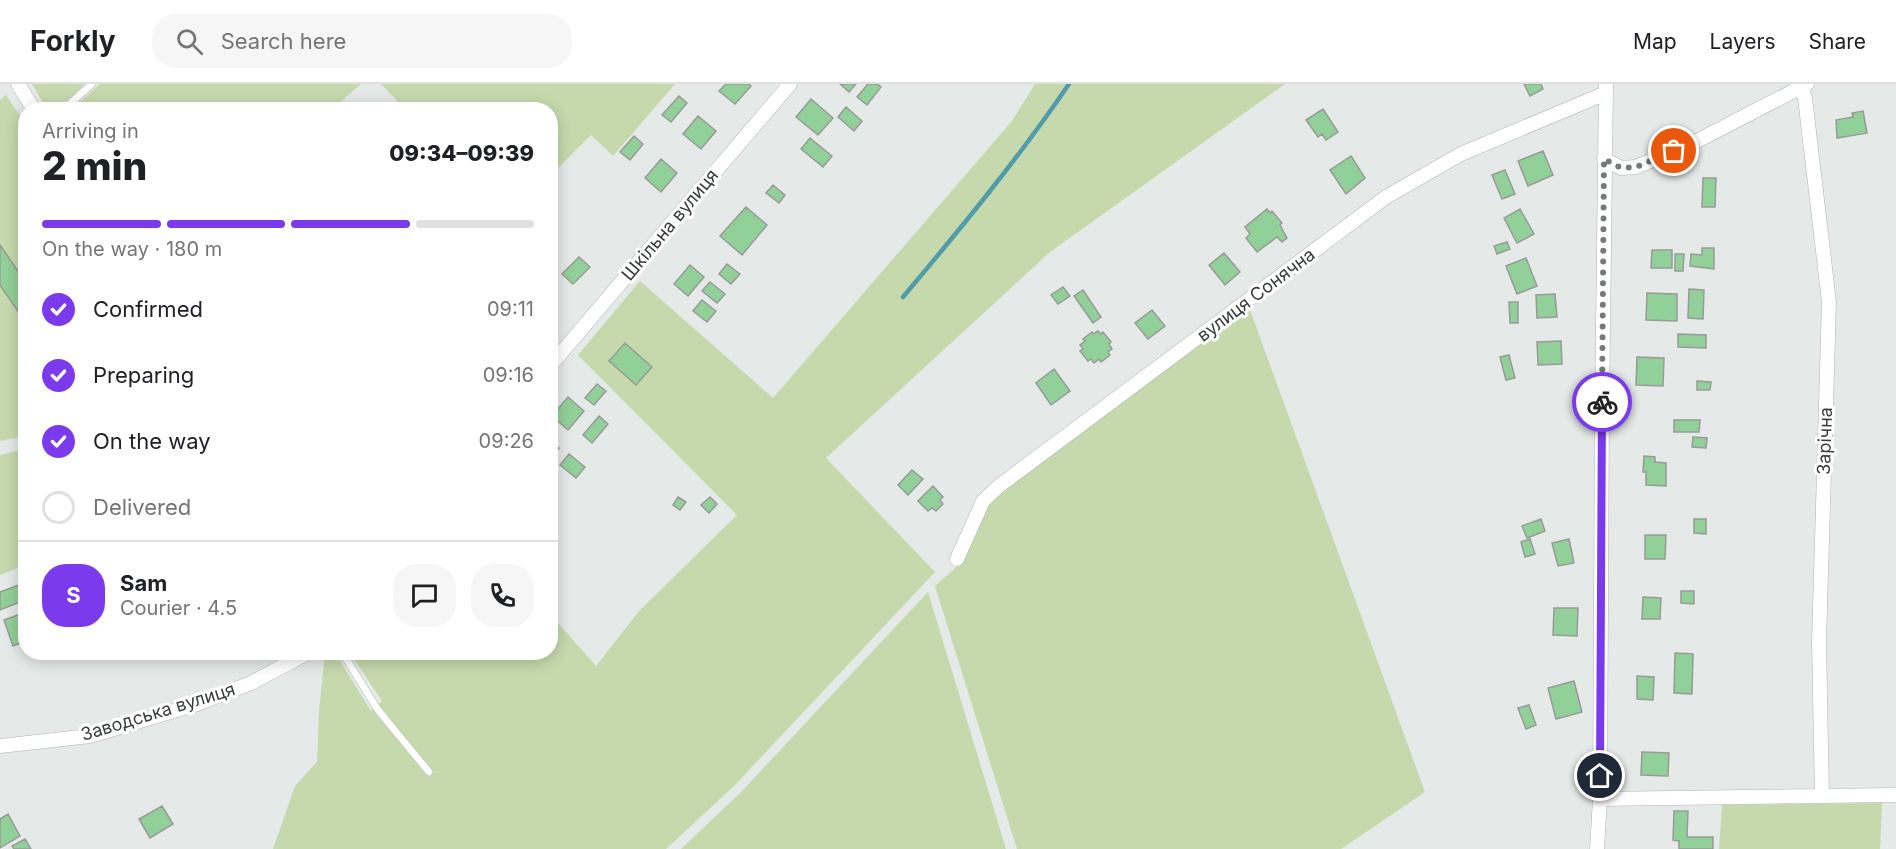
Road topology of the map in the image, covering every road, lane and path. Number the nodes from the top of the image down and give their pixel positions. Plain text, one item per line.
1 (18, 84) edge
2 (92, 84) edge
3 (790, 84) edge
4 (1804, 86) edge
5 (1606, 88) edge
6 (29, 102) edge
7 (72, 102) edge
8 (1604, 159) junction
9 (558, 357) edge
10 (957, 560) dead end
11 (294, 660) edge
12 (347, 660) edge
13 (0, 746) edge
14 (429, 772) dead end
15 (1896, 795) edge
16 (1822, 796) junction
17 (1600, 799) junction
18 (1597, 849) edge

1 - 6 street
2 - 7 lane
3 - 9 street, Шкільна вулиця
4 - 8 street
4 - 16 street, Зарічна
5 - 8 street
5 - 10 street, вулиця Сонячна
8 - 17 street
11 - 13 street, Заводська вулиця
12 - 14 lane
15 - 16 street
16 - 17 street
17 - 18 street

